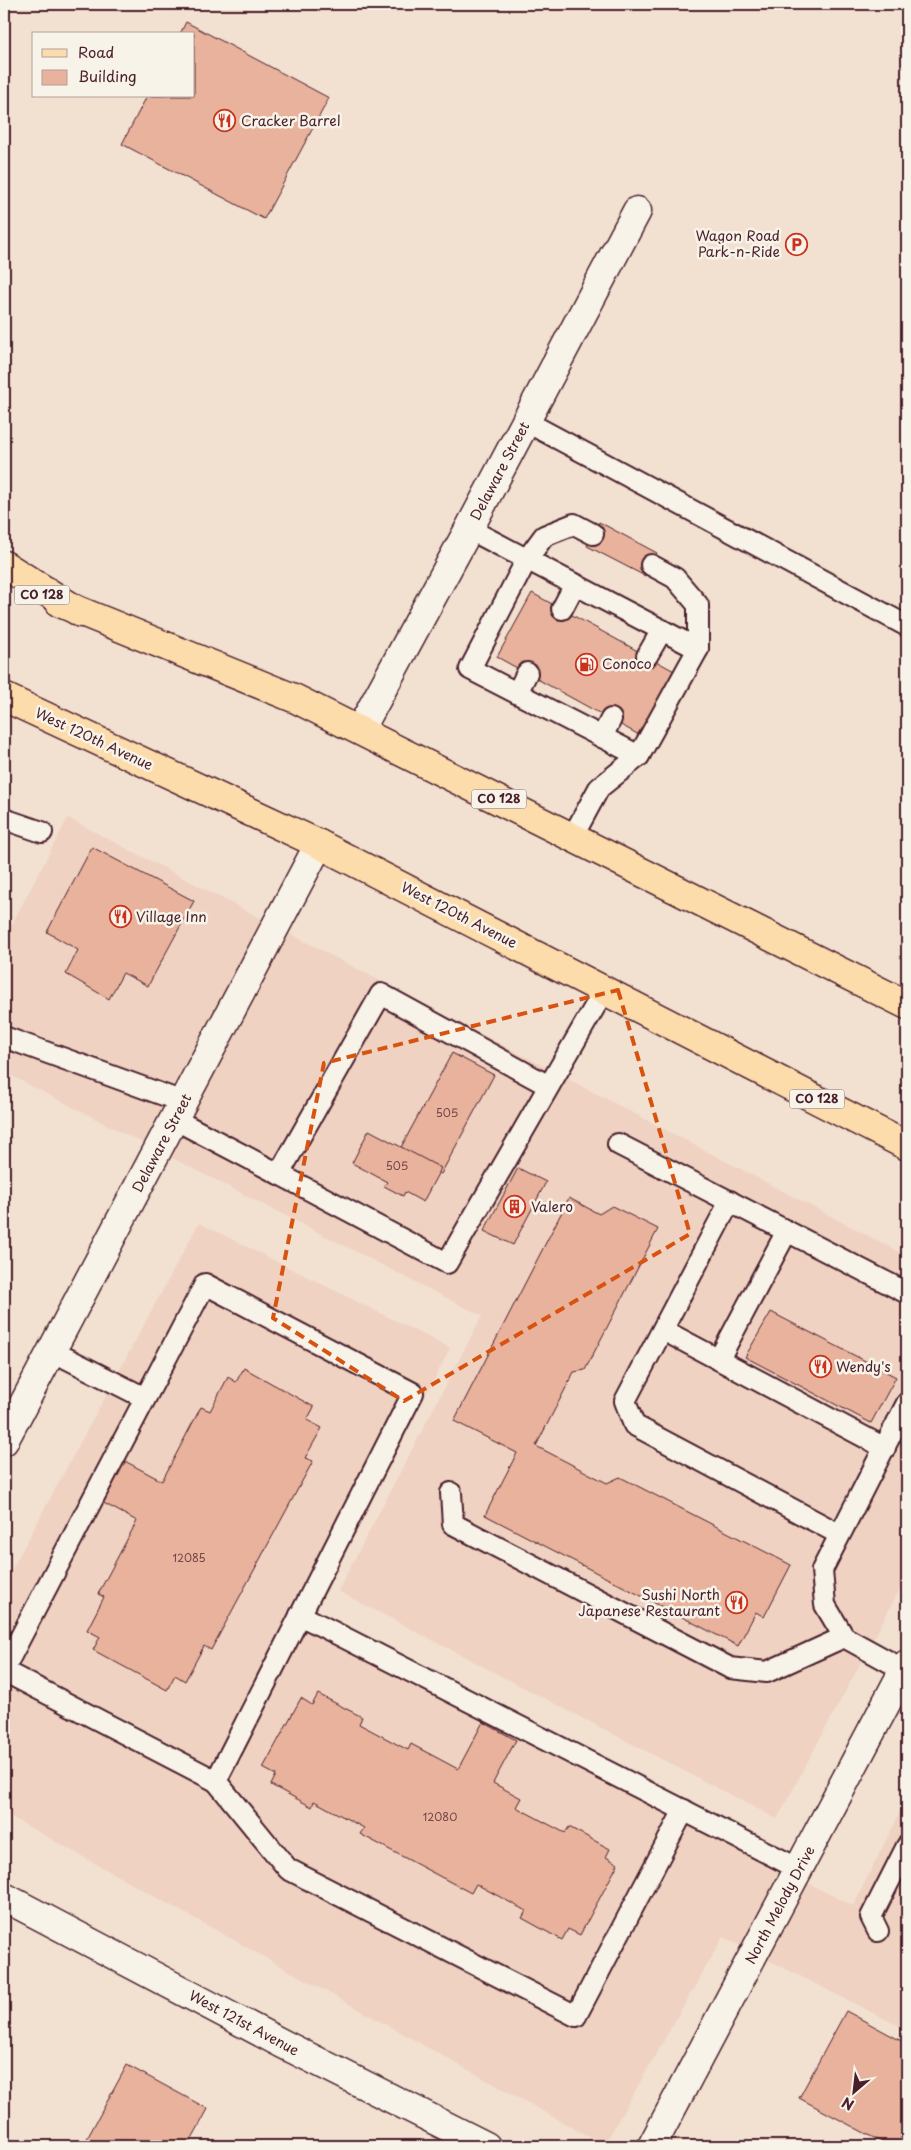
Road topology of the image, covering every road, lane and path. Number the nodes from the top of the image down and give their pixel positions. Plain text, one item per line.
1 (637, 210) dead end
2 (526, 421) junction
3 (469, 529) junction
4 (592, 534) dead end
5 (527, 559) junction
6 (4, 565) edge
7 (651, 565) dead end
8 (4, 576) edge
9 (575, 584) junction
10 (562, 609) dead end
11 (81, 613) junction
12 (907, 626) edge
13 (662, 630) junction
14 (698, 649) junction
15 (647, 656) dead end
16 (527, 673) dead end
17 (518, 693) junction
18 (4, 697) edge
19 (360, 730) junction
20 (639, 756) junction
21 (4, 819) edge
22 (42, 832) dead end
23 (572, 836) junction
24 (319, 844) junction
25 (605, 989) junction
26 (907, 1004) edge
27 (4, 1037) edge
28 (549, 1086) junction
29 (179, 1110) junction
30 (618, 1144) dead end
31 (907, 1146) edge
32 (279, 1174) junction
33 (730, 1202) junction
34 (787, 1231) junction
35 (907, 1293) edge
36 (663, 1330) junction
37 (52, 1351) junction
38 (719, 1360) junction
39 (145, 1398) junction
40 (907, 1403) edge
41 (4, 1441) edge
42 (885, 1448) junction
43 (451, 1492) dead end
44 (839, 1534) junction
45 (300, 1615) junction
46 (844, 1637) junction
47 (4, 1670) edge
48 (903, 1681) edge
49 (216, 1781) junction
50 (684, 1810) junction
51 (907, 1846) edge
52 (799, 1869) junction
53 (4, 1897) edge
54 (878, 1931) dead end
55 (486, 2146) edge
56 (652, 2146) edge

1 - 2 street, Delaware Street
2 - 3 street, Delaware Street
2 - 12 lane
3 - 5 lane
3 - 19 street, Delaware Street
4 - 5 lane
5 - 9 lane
5 - 17 lane
6 - 11 main road
7 - 14 lane
8 - 11 main road, CO 128
9 - 10 lane
9 - 13 lane
11 - 19 main road, CO 128
13 - 14 lane
13 - 15 lane
14 - 20 lane
16 - 17 lane
17 - 20 lane
18 - 24 main road, West 120th Avenue / CO 128
19 - 23 main road, CO 128
20 - 23 lane
21 - 22 lane
23 - 26 main road, CO 128
24 - 25 main road, West 120th Avenue / CO 128
24 - 29 street, Delaware Street
25 - 28 lane
25 - 31 main road, West 120th Avenue / CO 128
27 - 29 lane
28 - 32 lane
28 - 32 lane
29 - 32 lane
29 - 37 street, Delaware Street
30 - 33 lane
33 - 34 lane
33 - 36 lane
34 - 35 lane
34 - 38 lane
36 - 38 lane
36 - 44 lane
37 - 39 lane
37 - 41 street, Delaware Street
38 - 42 lane
39 - 45 lane
39 - 47 lane
40 - 42 lane
42 - 44 lane
43 - 46 lane
44 - 46 lane
45 - 49 lane
45 - 50 lane
46 - 48 lane
47 - 49 lane
48 - 52 street, North Melody Drive
49 - 50 lane
50 - 52 lane
51 - 54 lane
52 - 56 street, North Melody Drive
53 - 55 street, West 121st Avenue

